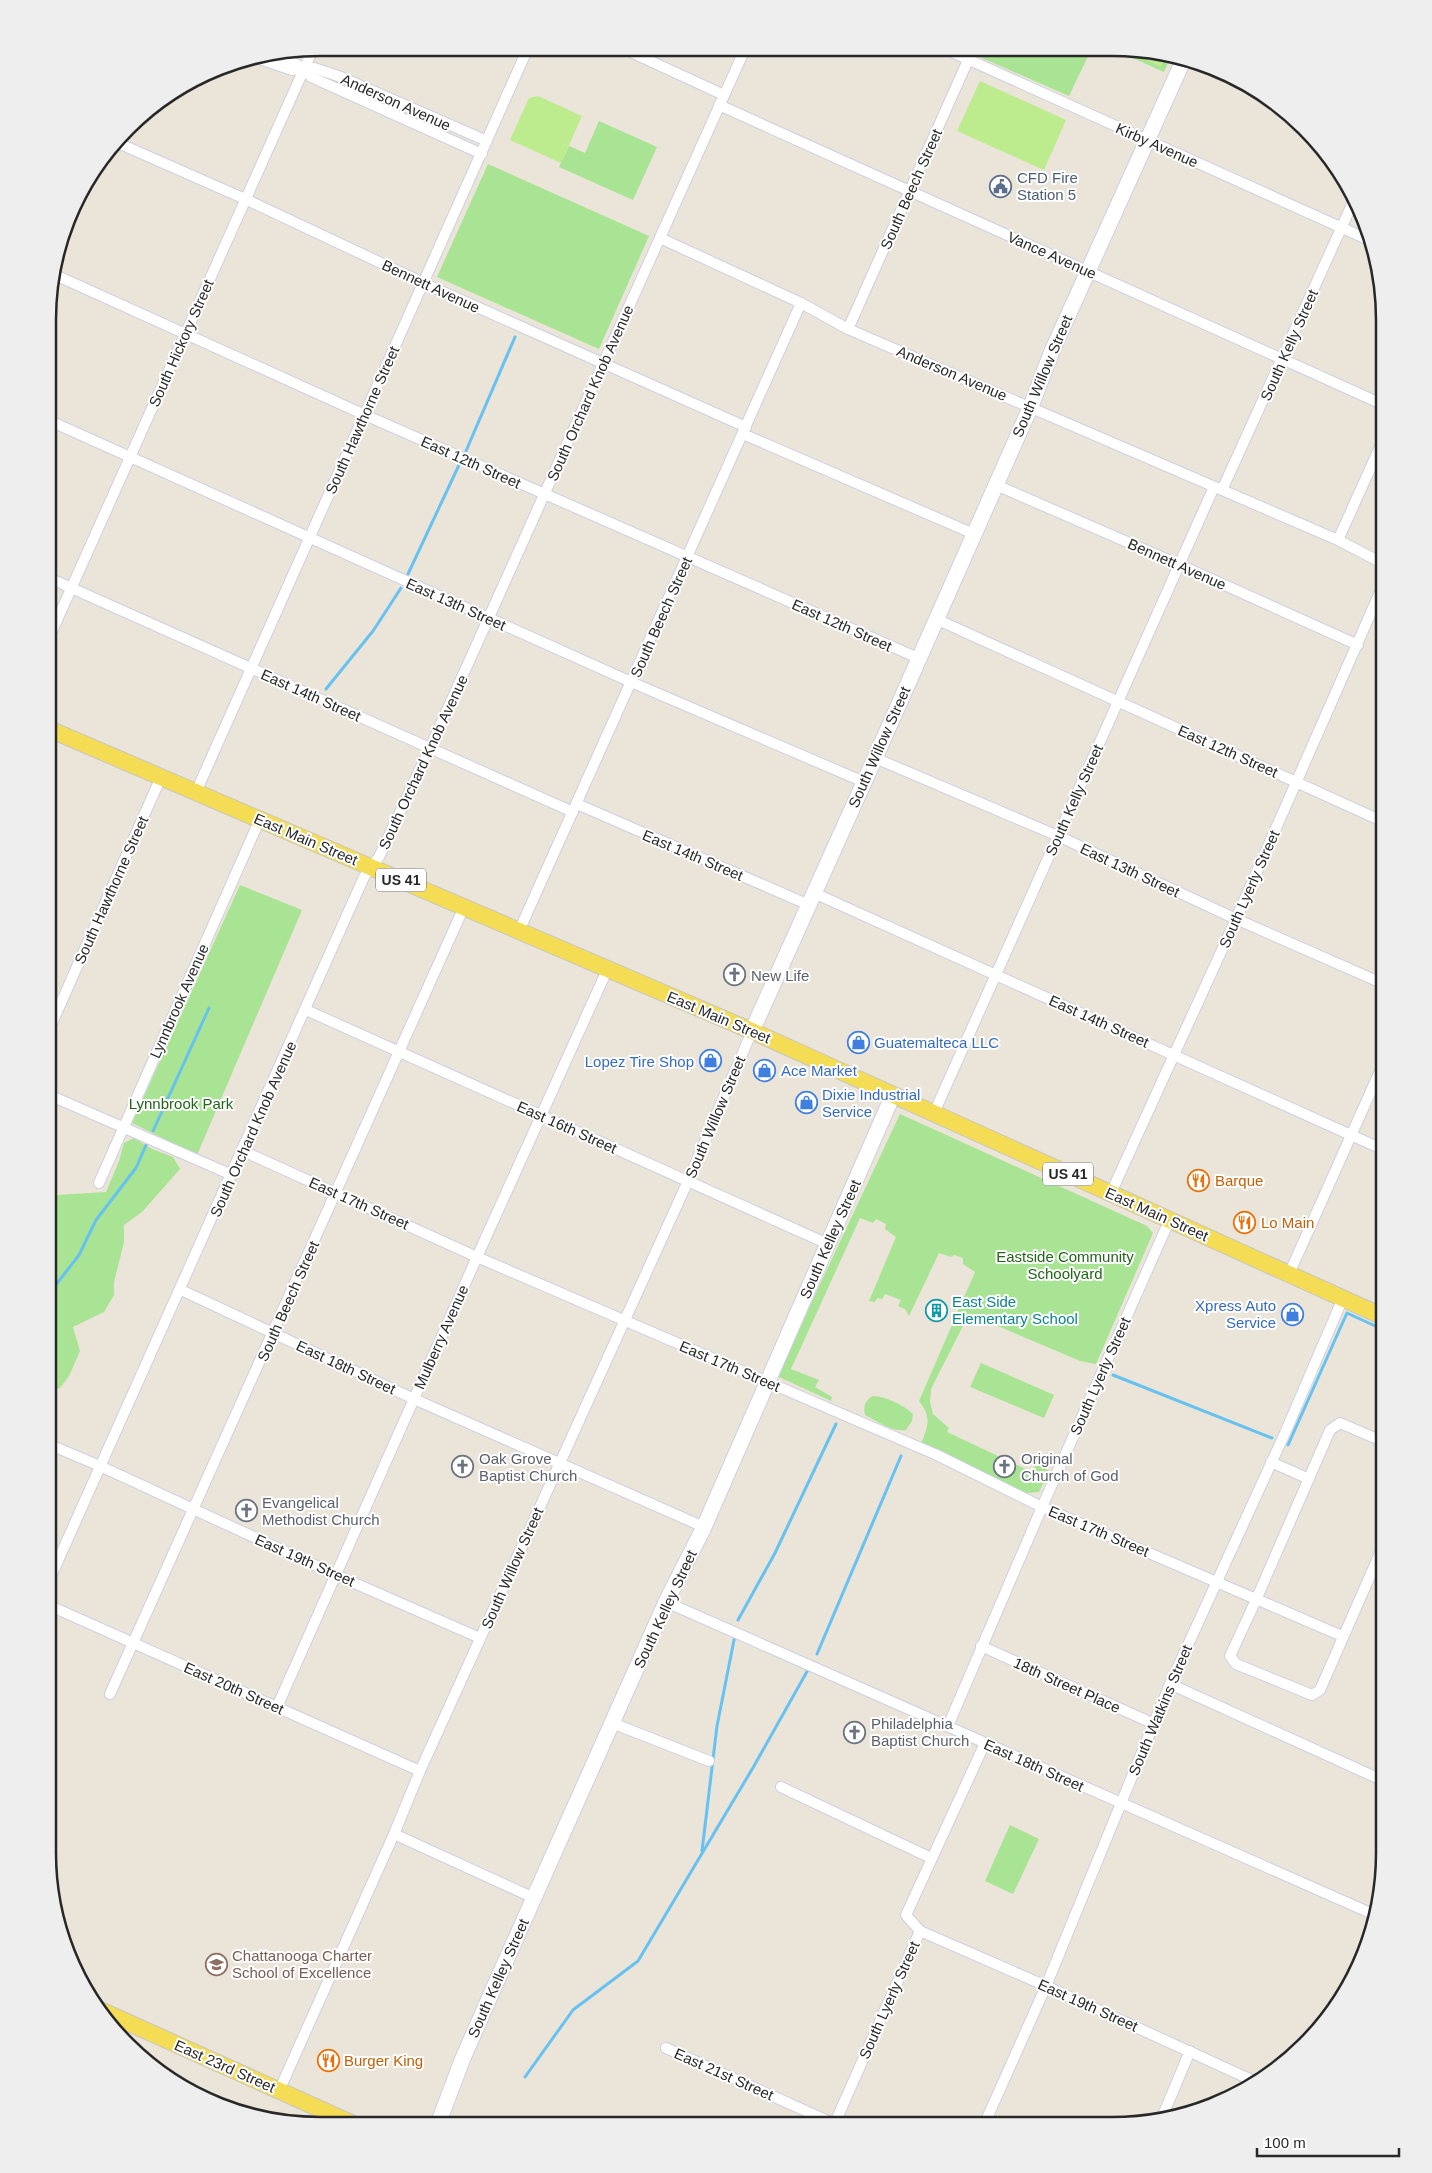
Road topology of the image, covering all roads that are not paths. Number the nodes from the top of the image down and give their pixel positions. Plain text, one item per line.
1 (525, 56) edge
2 (639, 56) edge
3 (741, 56) edge
4 (960, 56) edge
5 (970, 56) edge
6 (310, 57) edge
7 (288, 59) edge
8 (968, 60) junction
9 (267, 62) edge
10 (1181, 65) edge
11 (304, 69) junction
12 (724, 95) junction
13 (719, 105) junction
14 (1146, 141) junction
15 (487, 142) junction
16 (123, 145) edge
17 (482, 154) junction
18 (910, 191) junction
19 (246, 199) junction
20 (1351, 207) edge
21 (1341, 228) junction
22 (1363, 237) edge
23 (660, 238) junction
24 (1088, 271) junction
25 (60, 277) edge
26 (424, 283) junction
27 (801, 302) junction
28 (848, 329) junction
29 (186, 333) junction
30 (1283, 360) junction
31 (603, 363) junction
32 (1376, 401) edge
33 (1030, 406) junction
34 (365, 415) junction
35 (56, 424) edge
36 (744, 431) junction
37 (1376, 456) edge
38 (130, 458) junction
39 (996, 485) junction
40 (1218, 489) junction
41 (545, 494) junction
42 (974, 534) junction
43 (309, 538) junction
44 (1338, 540) junction
45 (688, 557) junction
46 (1376, 560) edge
47 (1180, 565) junction
48 (56, 581) edge
49 (72, 588) junction
50 (1376, 602) edge
51 (489, 618) junction
52 (936, 619) junction
53 (56, 623) edge
54 (1358, 645) junction
55 (918, 658) junction
56 (251, 668) junction
57 (632, 682) junction
58 (1119, 701) junction
59 (56, 732) edge
60 (430, 748) junction
61 (875, 758) junction
62 (162, 777) junction
63 (864, 782) junction
64 (1297, 782) junction
65 (196, 792) junction
66 (575, 808) junction
67 (1376, 818) edge
68 (260, 819) junction
69 (1058, 836) junction
70 (372, 867) junction
71 (812, 899) junction
72 (464, 907) junction
73 (1236, 919) junction
74 (519, 931) junction
75 (608, 968) junction
76 (996, 974) junction
77 (1376, 980) edge
78 (306, 1010) junction
79 (56, 1014) edge
80 (752, 1030) junction
81 (400, 1052) junction
82 (1174, 1054) junction
83 (1376, 1080) edge
84 (893, 1095) junction
85 (56, 1098) edge
86 (934, 1113) junction
87 (541, 1115) junction
88 (124, 1127) junction
89 (1351, 1135) junction
90 (1376, 1146) edge
91 (243, 1152) junction
92 (232, 1175) junction
93 (688, 1181) junction
94 (99, 1183) dead end
95 (335, 1192) junction
96 (1111, 1193) junction
97 (1170, 1220) junction
98 (828, 1244) junction
99 (477, 1257) junction
100 (1289, 1274) junction
101 (181, 1290) junction
102 (1343, 1298) junction
103 (1376, 1313) edge
104 (624, 1321) junction
105 (274, 1333) junction
106 (767, 1381) junction
107 (414, 1399) junction
108 (1376, 1439) edge
109 (56, 1447) edge
110 (560, 1462) junction
111 (1271, 1462) junction
112 (100, 1466) junction
113 (1309, 1479) junction
114 (1042, 1507) junction
115 (194, 1510) junction
116 (704, 1527) junction
117 (1376, 1562) edge
118 (56, 1565) edge
119 (336, 1575) junction
120 (1216, 1581) junction
121 (1256, 1600) junction
122 (666, 1602) junction
123 (56, 1609) edge
124 (1342, 1636) junction
125 (480, 1638) junction
126 (133, 1644) junction
127 (981, 1646) junction
128 (1170, 1684) junction
129 (110, 1694) dead end
130 (277, 1708) junction
131 (612, 1723) junction
132 (1152, 1724) junction
133 (948, 1726) junction
134 (985, 1743) junction
135 (709, 1761) dead end
136 (420, 1770) junction
137 (1376, 1777) edge
138 (781, 1786) dead end
139 (1122, 1803) junction
140 (394, 1834) junction
141 (930, 1858) junction
142 (534, 1898) junction
143 (1369, 1912) edge
144 (920, 1931) junction
145 (1046, 1986) junction
146 (112, 2015) edge
147 (666, 2048) dead end
148 (1190, 2051) junction
149 (1248, 2078) edge
150 (279, 2090) junction
151 (1164, 2112) edge
152 (338, 2117) edge
153 (441, 2117) edge
154 (819, 2117) edge
155 (838, 2117) edge
156 (988, 2117) edge

1 - 15 street, South Hawthorne Street
2 - 12 street
3 - 12 street, South Orchard Knob Avenue
4 - 8 street, Kirby Avenue
5 - 8 street, South Beech Street
6 - 11 street, South Hickory Street
7 - 11 street, Anderson Avenue
8 - 14 street, Kirby Avenue
8 - 18 street, South Beech Street
9 - 11 street, Anderson Avenue
10 - 14 main road, South Willow Street
11 - 15 street, Anderson Avenue
11 - 17 street, Anderson Avenue
11 - 19 street, South Hickory Street
12 - 13 street, South Orchard Knob Avenue
13 - 18 street, Vance Avenue
13 - 23 street, South Orchard Knob Avenue
14 - 21 street, Kirby Avenue
14 - 24 main road, South Willow Street
15 - 17 street, South Hawthorne Street
16 - 19 street, Bennett Avenue
17 - 26 street, South Hawthorne Street
18 - 24 street, Vance Avenue
18 - 28 street, South Beech Street
19 - 26 street, Bennett Avenue
19 - 29 street, South Hickory Street
20 - 21 street, South Kelly Street
21 - 22 street, Kirby Avenue
21 - 30 street, South Kelly Street
23 - 27 street, Anderson Avenue
23 - 31 street, South Orchard Knob Avenue
24 - 30 street, Vance Avenue
24 - 33 main road, South Willow Street
25 - 29 street, East 12th Street
26 - 31 street, Bennett Avenue
26 - 34 street, South Hawthorne Street
27 - 28 street, Anderson Avenue
27 - 36 street, South Beech Street
28 - 33 street, Anderson Avenue
29 - 34 street, East 12th Street
29 - 38 street, South Hickory Street
30 - 32 street, Vance Avenue
30 - 40 street, South Kelly Street
31 - 36 street, Bennett Avenue
31 - 41 street, South Orchard Knob Avenue
33 - 39 main road, South Willow Street
33 - 40 street, Anderson Avenue
34 - 41 street, East 12th Street
34 - 43 street, South Hawthorne Street
35 - 38 street, East 13th Street
36 - 42 street, Bennett Avenue
36 - 45 street, South Beech Street
37 - 44 street
38 - 43 street, East 13th Street
38 - 49 street, South Hickory Street
39 - 42 main road, South Willow Street
39 - 47 street, Bennett Avenue
40 - 44 street, Anderson Avenue
40 - 47 street, South Kelly Street
41 - 45 street, East 12th Street
41 - 51 street, South Orchard Knob Avenue
42 - 52 main road, South Willow Street
43 - 51 street, East 13th Street
43 - 56 street, South Hawthorne Street
44 - 46 street, Anderson Avenue
45 - 55 street, East 12th Street
45 - 57 street, South Beech Street
47 - 54 street, Bennett Avenue
47 - 58 street, South Kelly Street
48 - 49 street, East 14th Street
49 - 53 street, South Hickory Street
49 - 56 street, East 14th Street
50 - 54 street, South Lyerly Street
51 - 57 street, East 13th Street
51 - 60 street, South Orchard Knob Avenue
52 - 55 main road, South Willow Street
52 - 58 street, East 12th Street
54 - 64 street, South Lyerly Street
55 - 61 main road, South Willow Street
56 - 60 street, East 14th Street
56 - 65 street, South Hawthorne Street
57 - 63 street, East 13th Street
57 - 66 street, South Beech Street
58 - 64 street, East 12th Street
58 - 69 street, South Kelly Street
59 - 62 main road, East Main Street / US 41
60 - 66 street, East 14th Street
60 - 70 street, South Orchard Knob Avenue
61 - 63 main road, South Willow Street
61 - 69 street, East 13th Street
62 - 65 main road, East Main Street / US 41
62 - 79 street, South Hawthorne Street
63 - 71 main road, South Willow Street
64 - 67 street, East 12th Street
64 - 73 street, South Lyerly Street
65 - 68 main road, East Main Street / US 41
66 - 71 street, East 14th Street
66 - 74 street, South Beech Street
68 - 70 main road, East Main Street / US 41
68 - 88 street, Lynnbrook Avenue
69 - 73 street, East 13th Street
69 - 76 street, South Kelly Street
70 - 72 main road, East Main Street / US 41
70 - 78 street, South Orchard Knob Avenue
71 - 76 street, East 14th Street
71 - 80 main road, South Willow Street
72 - 74 main road, East Main Street / US 41
72 - 81 street, South Beech Street
73 - 77 street, East 13th Street
73 - 82 street, South Lyerly Street
74 - 75 main road, East Main Street / US 41
75 - 80 main road, East Main Street / US 41
75 - 87 street, Mulberry Avenue
76 - 82 street, East 14th Street
76 - 86 street, South Kelly Street
78 - 81 street, East 16th Street
78 - 91 street, South Orchard Knob Avenue
80 - 84 main road, East Main Street / US 41
80 - 93 street, South Willow Street
81 - 87 street, East 16th Street
81 - 95 street, South Beech Street
82 - 89 street, East 14th Street
82 - 96 street, South Lyerly Street
83 - 89 street
84 - 86 main road, East Main Street / US 41
84 - 98 main road, South Kelley Street
85 - 88 street
86 - 96 main road, East Main Street / US 41
87 - 93 street, East 16th Street
87 - 99 street, Mulberry Avenue
88 - 92 street
88 - 94 street, Lynnbrook Avenue
89 - 90 street, East 14th Street
89 - 100 street
91 - 92 street, South Orchard Knob Avenue
91 - 95 street, East 17th Street
92 - 101 street, South Orchard Knob Avenue
93 - 98 street, East 16th Street
93 - 104 street, South Willow Street
95 - 99 street, East 17th Street
95 - 105 street, South Beech Street
96 - 97 main road, East Main Street / US 41
97 - 100 main road, East Main Street / US 41
97 - 114 street, South Lyerly Street
98 - 106 main road, South Kelley Street
99 - 104 street, East 17th Street
99 - 107 street, Mulberry Avenue
100 - 102 main road, East Main Street / US 41
101 - 105 street, East 18th Street
101 - 112 street, South Orchard Knob Avenue
102 - 103 main road, East Main Street / US 41
102 - 111 street, South Watkins Street
104 - 106 street, East 17th Street
104 - 110 street, South Willow Street
105 - 107 street, East 18th Street
105 - 115 street, South Beech Street
106 - 114 street, East 17th Street
106 - 116 main road, South Kelley Street
107 - 110 street, East 18th Street
107 - 119 street, Mulberry Avenue
108 - 113 street
109 - 112 street, East 19th Street
110 - 116 street, East 18th Street
110 - 125 street, South Willow Street
111 - 113 street
111 - 120 street, South Watkins Street
112 - 115 street, East 19th Street
112 - 118 street, South Orchard Knob Avenue
113 - 121 street
114 - 120 street, East 17th Street
114 - 127 street, South Lyerly Street
115 - 119 street, East 19th Street
115 - 126 street, South Beech Street
116 - 122 main road, South Kelley Street
117 - 124 street
119 - 125 street, East 19th Street
119 - 130 street, Mulberry Avenue
120 - 121 street, East 17th Street
120 - 128 street, South Watkins Street
121 - 124 street, East 17th Street
121 - 124 street
122 - 131 main road, South Kelley Street
122 - 133 street, East 18th Street
123 - 126 street, East 20th Street
125 - 136 street, South Willow Street
126 - 129 street, South Beech Street
126 - 130 street, East 20th Street
127 - 132 street, 18th Street Place
127 - 133 street, South Lyerly Street
128 - 132 street, South Watkins Street
128 - 137 street
130 - 136 street, East 20th Street
131 - 135 street
131 - 142 main road, South Kelley Street
132 - 139 street, South Watkins Street
133 - 134 street, East 18th Street
134 - 139 street, East 18th Street
134 - 141 street, South Lyerly Street
136 - 140 street, South Willow Street
138 - 141 street
139 - 143 street, East 18th Street
139 - 145 street, South Watkins Street
140 - 142 street
140 - 150 street, South Willow Street
141 - 144 street, South Lyerly Street
142 - 153 main road, South Kelley Street
144 - 145 street, East 19th Street
144 - 155 street, South Lyerly Street
145 - 148 street, East 19th Street
145 - 156 street, South Watkins Street
146 - 150 main road, East 23rd Street
147 - 154 street, East 21st Street
148 - 149 street, East 19th Street
148 - 151 street
150 - 152 main road, East 23rd Street

